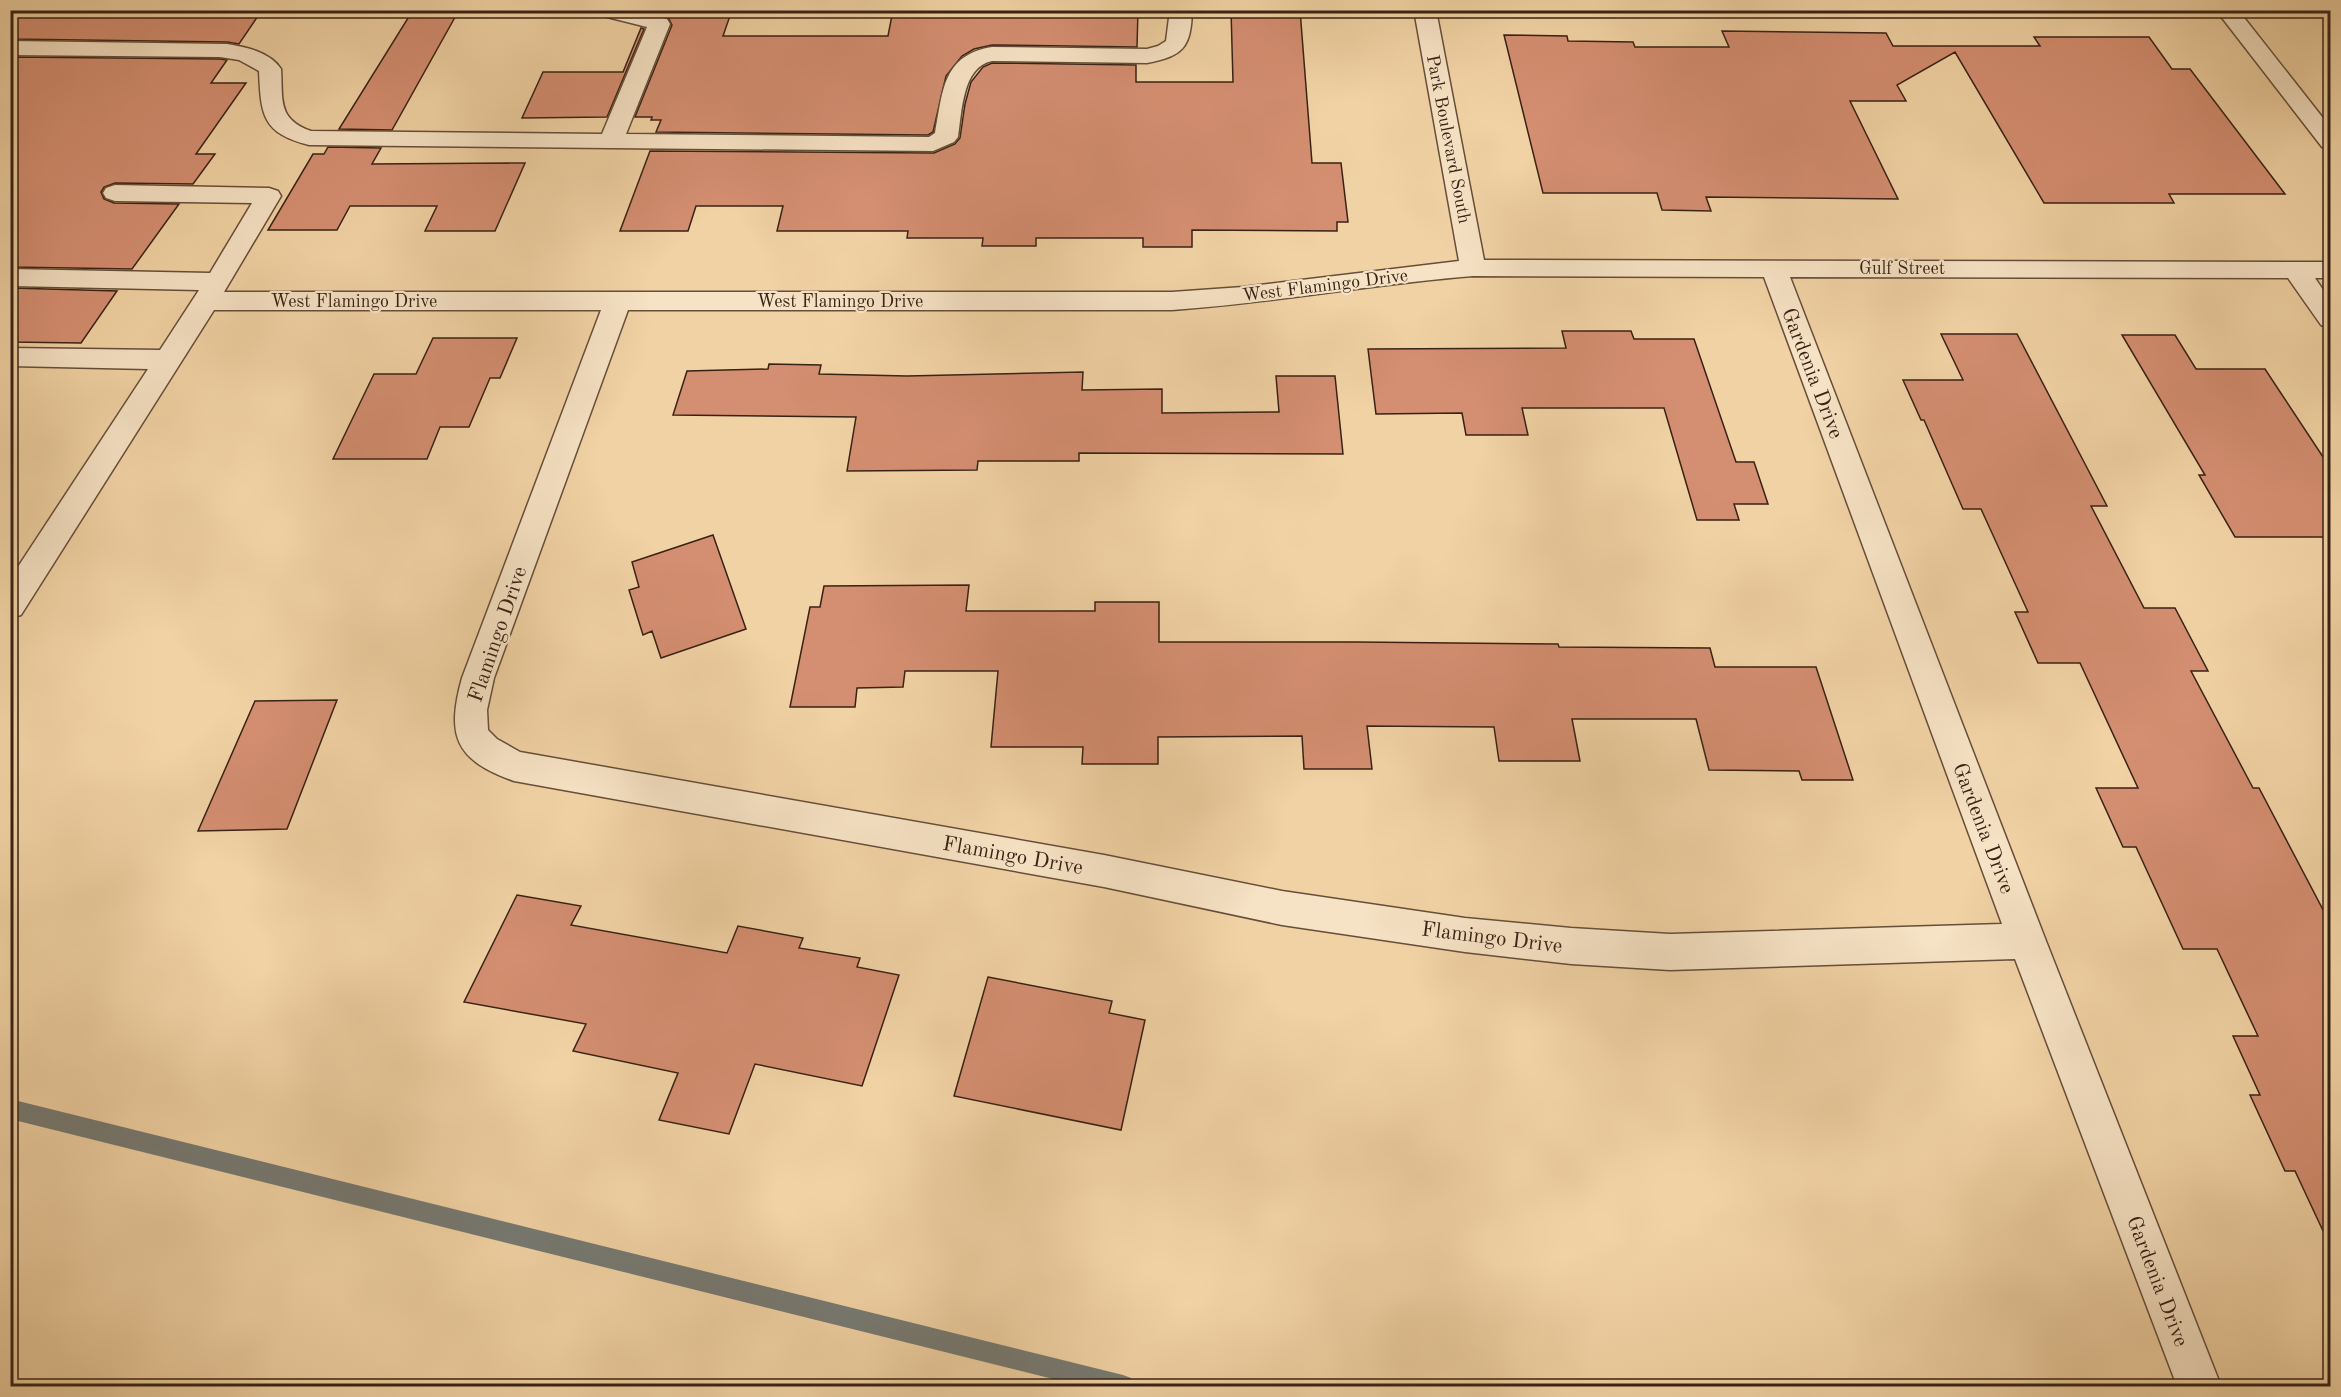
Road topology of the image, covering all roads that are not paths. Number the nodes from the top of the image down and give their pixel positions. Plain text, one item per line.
1 (607, 10) edge
2 (1181, 10) edge
3 (1425, 10) edge
4 (2226, 10) edge
5 (10, 48) edge
6 (611, 141) junction
7 (2331, 142) edge
8 (115, 193) dead end
9 (1773, 267) junction
10 (1473, 268) junction
11 (2295, 269) junction
12 (2331, 270) edge
13 (12, 277) dead end
14 (211, 292) junction
15 (618, 300) junction
16 (2331, 319) edge
17 (10, 357) edge
18 (166, 360) junction
19 (10, 606) edge
20 (2027, 941) junction
21 (2199, 1386) edge

1 - 6 street
2 - 6 street
3 - 10 street, Park Boulevard South
4 - 7 street
5 - 6 street
8 - 14 street
9 - 10 street, Gulf Street
9 - 11 street, Gulf Street
9 - 20 street, Gardenia Drive
10 - 15 street, West Flamingo Drive
11 - 12 street, Gulf Street
11 - 16 street
13 - 14 street, West Flamingo Drive
14 - 15 street, West Flamingo Drive
14 - 18 street
15 - 20 street, Flamingo Drive
17 - 18 street
18 - 19 street
20 - 21 street, Gardenia Drive

